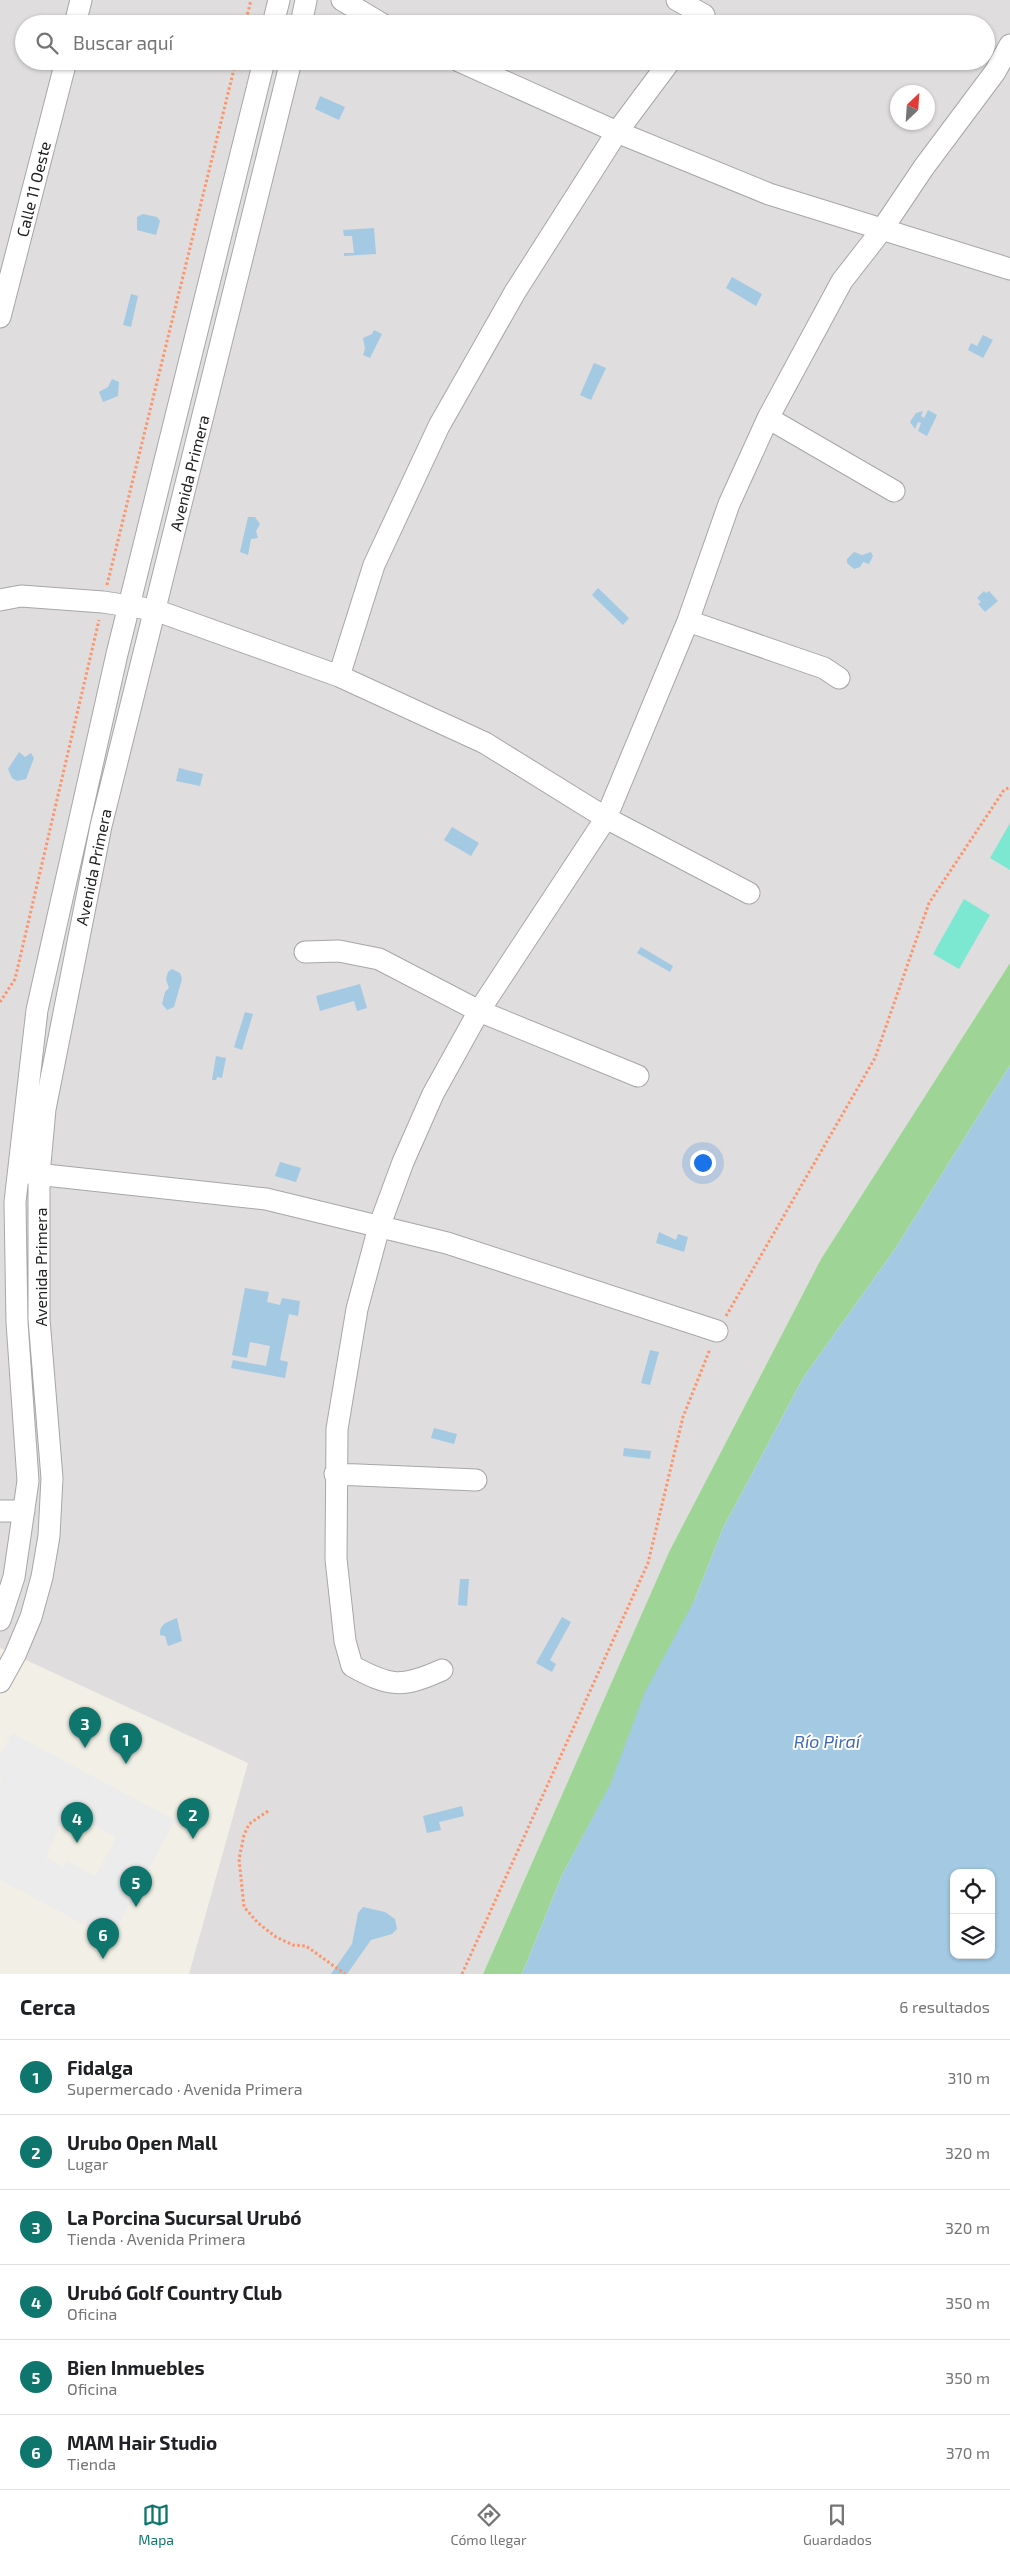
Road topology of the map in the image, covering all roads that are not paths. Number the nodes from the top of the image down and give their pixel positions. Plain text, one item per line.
1 (82, 0) edge
2 (279, 0) edge
3 (306, 0) edge
4 (342, 0) edge
5 (677, 0) edge
6 (705, 13) edge
7 (78, 15) edge
8 (275, 15) edge
9 (302, 15) edge
10 (367, 15) edge
11 (1010, 45) edge
12 (63, 70) edge
13 (262, 70) edge
14 (289, 70) edge
15 (479, 70) edge
16 (663, 70) edge
17 (617, 132) junction
18 (881, 231) junction
19 (1010, 270) edge
20 (5, 273) edge
21 (0, 317) edge
22 (768, 418) junction
23 (894, 491) dead end
24 (0, 600) edge
25 (130, 606) junction
26 (155, 610) junction
27 (688, 621) junction
28 (339, 676) junction
29 (839, 678) dead end
30 (606, 818) junction
31 (749, 893) dead end
32 (305, 952) dead end
33 (479, 1011) junction
34 (638, 1076) dead end
35 (17, 1172) junction
36 (39, 1175) junction
37 (378, 1227) junction
38 (717, 1331) road end
39 (335, 1474) junction
40 (476, 1480) dead end
41 (0, 1511) edge
42 (24, 1511) junction
43 (0, 1620) edge
44 (442, 1670) dead end
45 (0, 1682) edge

1 - 7 street
2 - 8 street
3 - 9 street
4 - 10 street
5 - 6 street
11 - 18 street
12 - 20 street, Calle 11 Oeste
13 - 25 street, Avenida Primera
14 - 26 street, Avenida Primera
15 - 17 street
16 - 17 street
17 - 18 street
17 - 28 street
18 - 19 street
18 - 22 street
20 - 21 street, Calle 11 Oeste
22 - 23 street
22 - 27 street
24 - 25 street
25 - 26 street
25 - 35 street, Avenida Primera
26 - 28 street
26 - 36 street, Avenida Primera
27 - 29 street
27 - 30 street
28 - 30 street
30 - 31 street
30 - 33 street
32 - 33 street
33 - 34 street
33 - 37 street
35 - 36 street
35 - 42 street, Avenida Primera
36 - 37 street
36 - 45 street, Avenida Primera
37 - 38 street
37 - 39 street
39 - 40 street
39 - 44 street
41 - 42 street
42 - 43 street, Avenida Primera

